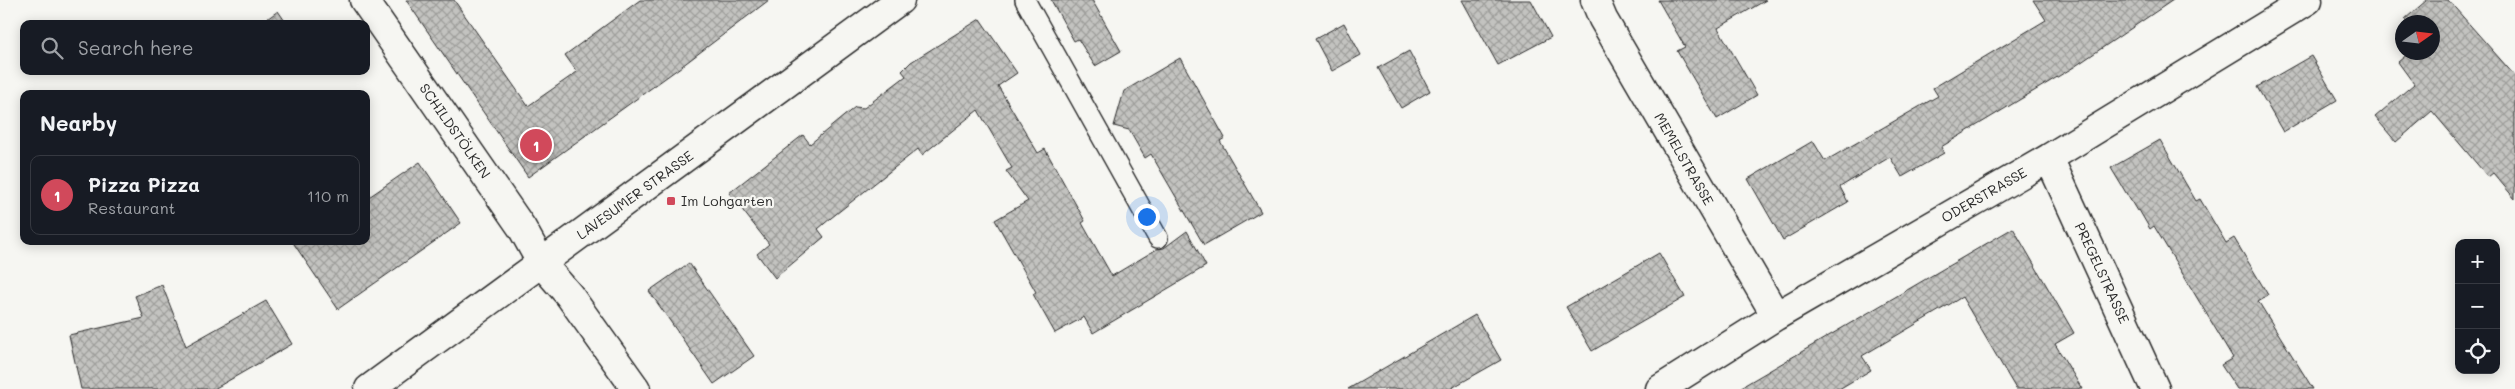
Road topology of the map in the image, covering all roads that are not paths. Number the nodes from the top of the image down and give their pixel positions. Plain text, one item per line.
1 (364, 0) edge
2 (900, 0) edge
3 (1025, 0) edge
4 (1596, 0) edge
5 (2308, 0) edge
6 (2049, 158) junction
7 (1158, 238) dead end
8 (542, 264) junction
9 (1776, 316) junction
10 (369, 389) edge
11 (636, 389) edge
12 (1660, 389) edge
13 (2155, 389) edge

1 - 8 street, SCHILDSTÖLKEN
2 - 8 street, LAVESUMER STRASSE
3 - 7 lane
4 - 9 street, MEMELSTRASSE
5 - 6 street, ODERSTRASSE
6 - 9 street, ODERSTRASSE
6 - 13 street, PREGELSTRASSE
8 - 10 street, LAVESUMER STRASSE
8 - 11 street
9 - 12 street, ODERSTRASSE

